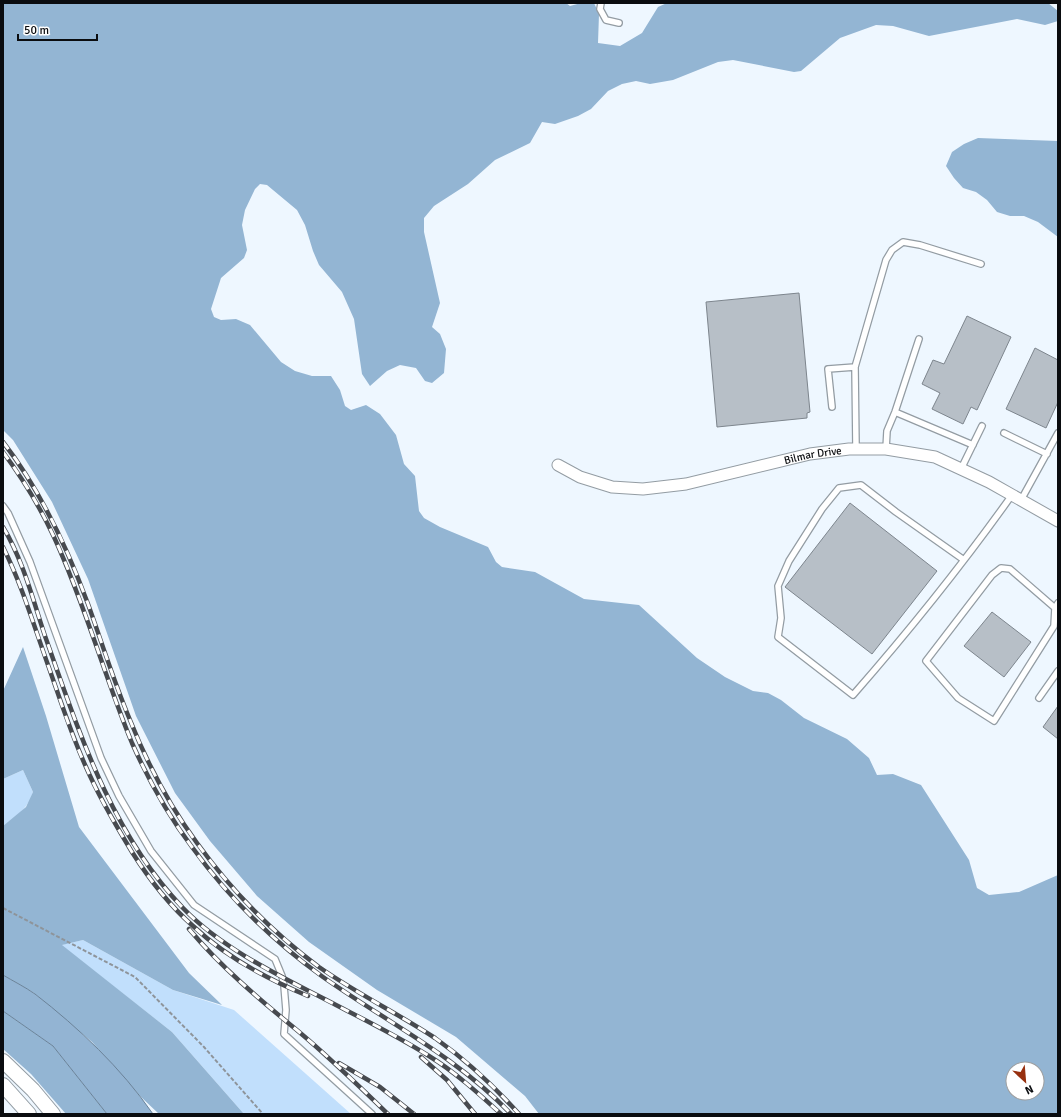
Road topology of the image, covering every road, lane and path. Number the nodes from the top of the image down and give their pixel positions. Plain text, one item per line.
1 (601, 3) edge
2 (619, 23) dead end
3 (981, 264) dead end
4 (919, 339) dead end
5 (855, 367) junction
6 (832, 408) dead end
7 (895, 412) junction
8 (982, 426) dead end
9 (1004, 433) dead end
10 (1058, 433) edge
11 (973, 445) junction
12 (856, 448) junction
13 (886, 449) junction
14 (1047, 454) junction
15 (558, 465) dead end
16 (961, 469) junction
17 (1017, 498) junction
18 (3, 506) edge
19 (1058, 521) edge
20 (964, 560) junction
21 (1057, 605) edge
22 (1058, 671) edge
23 (1039, 698) dead end
24 (3, 908) edge
25 (3, 1061) edge
26 (3, 1085) edge
27 (30, 1114) edge
28 (53, 1114) edge
29 (263, 1114) edge
30 (372, 1114) edge

1 - 2 lane
3 - 5 lane
4 - 7 lane
5 - 6 lane
5 - 12 lane
7 - 11 lane
7 - 13 lane
8 - 11 lane
9 - 14 lane
10 - 14 lane
11 - 16 lane
12 - 13 street, Bilmar Drive
12 - 15 street, Bilmar Drive
13 - 16 street, Bilmar Drive
14 - 17 lane
16 - 17 street, Bilmar Drive
17 - 19 street, Bilmar Drive
17 - 20 lane
18 - 30 lane
20 - 20 lane
21 - 21 lane
22 - 23 lane
24 - 29 path
25 - 28 street
26 - 27 street

